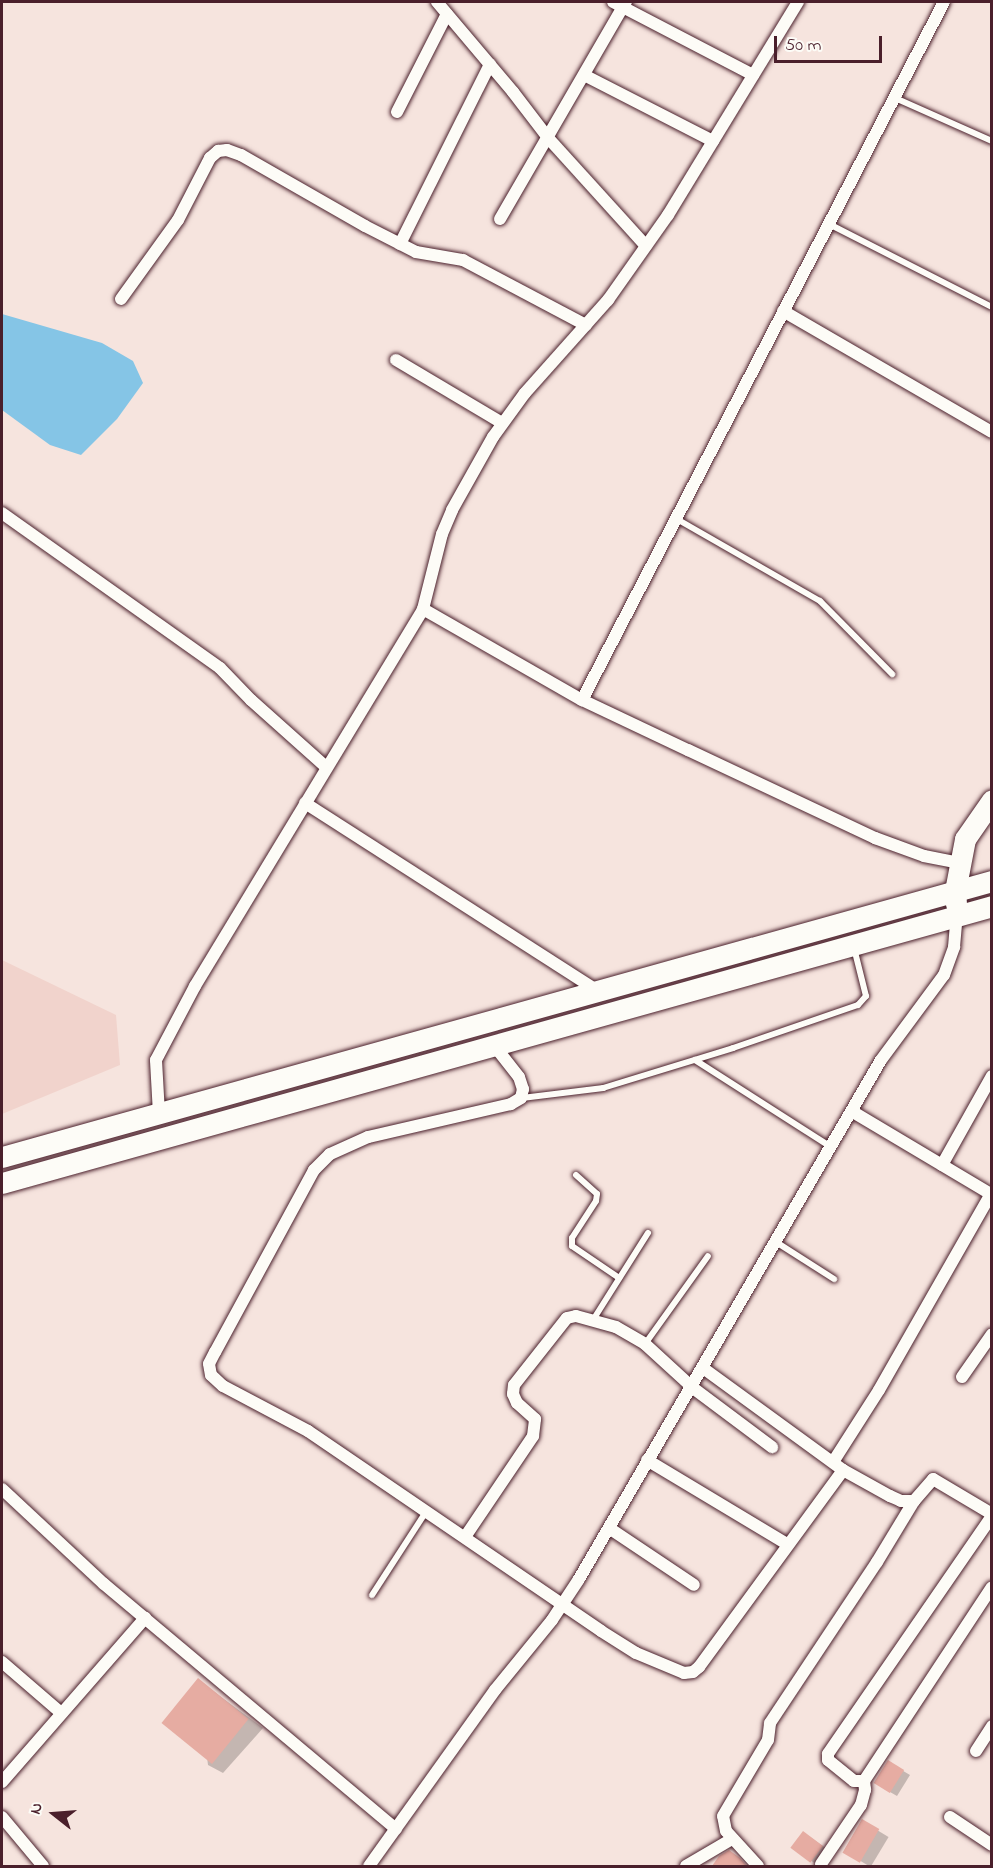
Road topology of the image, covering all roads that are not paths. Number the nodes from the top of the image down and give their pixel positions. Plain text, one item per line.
1 (437, 2) edge
2 (798, 2) edge
3 (944, 2) edge
4 (621, 3) edge
5 (447, 14) junction
6 (490, 64) junction
7 (584, 75) junction
8 (753, 75) junction
9 (894, 97) junction
10 (397, 112) dead end
11 (549, 139) junction
12 (713, 141) junction
13 (992, 141) edge
14 (500, 219) dead end
15 (829, 224) junction
16 (400, 244) junction
17 (646, 246) junction
18 (121, 299) dead end
19 (992, 307) edge
20 (783, 311) junction
21 (586, 325) junction
22 (396, 360) dead end
23 (502, 423) junction
24 (992, 432) edge
25 (2, 513) edge
26 (675, 518) junction
27 (423, 609) junction
28 (892, 674) dead end
29 (582, 700) junction
30 (326, 767) junction
31 (992, 800) edge
32 (304, 803) junction
33 (960, 863) junction
34 (992, 881) edge
35 (955, 891) junction
36 (992, 906) edge
37 (957, 913) junction
38 (853, 943) junction
39 (598, 991) junction
40 (493, 1044) junction
41 (694, 1060) junction
42 (992, 1076) edge
43 (521, 1098) junction
44 (853, 1112) junction
45 (159, 1114) junction
46 (832, 1148) junction
47 (2, 1157) edge
48 (942, 1165) junction
49 (576, 1175) dead end
50 (2, 1183) edge
51 (991, 1195) edge
52 (648, 1233) dead end
53 (776, 1242) junction
54 (708, 1256) dead end
55 (619, 1278) junction
56 (834, 1279) dead end
57 (593, 1320) junction
58 (992, 1334) edge
59 (645, 1344) junction
60 (703, 1368) junction
61 (962, 1377) dead end
62 (693, 1388) junction
63 (772, 1447) dead end
64 (647, 1460) junction
65 (838, 1466) junction
66 (2, 1489) edge
67 (914, 1501) junction
68 (427, 1510) junction
69 (992, 1515) edge
70 (609, 1528) junction
71 (465, 1537) junction
72 (788, 1544) junction
73 (694, 1585) dead end
74 (992, 1587) edge
75 (372, 1594) dead end
76 (562, 1606) junction
77 (145, 1618) junction
78 (2, 1662) edge
79 (60, 1712) junction
80 (992, 1726) edge
81 (976, 1751) dead end
82 (864, 1781) junction
83 (2, 1782) edge
84 (2, 1817) edge
85 (950, 1817) dead end
86 (396, 1829) junction
87 (732, 1839) junction
88 (992, 1845) edge
89 (821, 1864) dead end
90 (44, 1866) edge
91 (370, 1866) edge
92 (686, 1866) edge
93 (758, 1866) edge

1 - 5 street
2 - 8 street
3 - 9 street
4 - 7 street
4 - 8 street
5 - 6 street
5 - 10 street
6 - 11 street
6 - 16 street
7 - 11 street
7 - 12 street
8 - 12 street
9 - 13 lane
9 - 15 street
11 - 14 street
11 - 17 street
12 - 17 street
15 - 19 lane
15 - 20 street
16 - 18 street
16 - 21 street
17 - 21 street
20 - 24 street
20 - 26 street
21 - 23 street
22 - 23 street
23 - 27 street
25 - 30 street
26 - 28 lane
26 - 29 street
27 - 29 street
27 - 30 street
29 - 33 street
30 - 32 street
31 - 33 highway
32 - 39 street
32 - 45 street
33 - 35 highway
34 - 35 highway
35 - 37 highway
35 - 39 highway
36 - 37 highway
37 - 38 highway
37 - 44 street
38 - 40 highway
38 - 41 lane
39 - 45 highway
40 - 43 street
40 - 50 highway
41 - 43 lane
41 - 46 lane
42 - 48 street
43 - 68 street
44 - 46 street
44 - 48 street
45 - 47 highway
46 - 53 street
48 - 51 street
49 - 55 lane
51 - 65 street
52 - 55 lane
53 - 56 lane
53 - 60 street
54 - 59 lane
55 - 57 lane
57 - 59 street
57 - 71 street
58 - 61 street
59 - 62 street
60 - 62 street
60 - 65 street
62 - 63 street
62 - 64 street
64 - 70 street
64 - 72 street
65 - 67 street
65 - 72 street
66 - 77 street
67 - 69 street
67 - 87 street
68 - 71 street
68 - 75 lane
69 - 82 street
70 - 73 street
70 - 76 street
71 - 76 street
72 - 76 street
74 - 82 street
76 - 86 street
77 - 79 street
77 - 86 street
78 - 79 street
79 - 83 street
80 - 81 street
82 - 89 street
84 - 90 street
85 - 88 street
86 - 91 street
87 - 92 street
87 - 93 street

